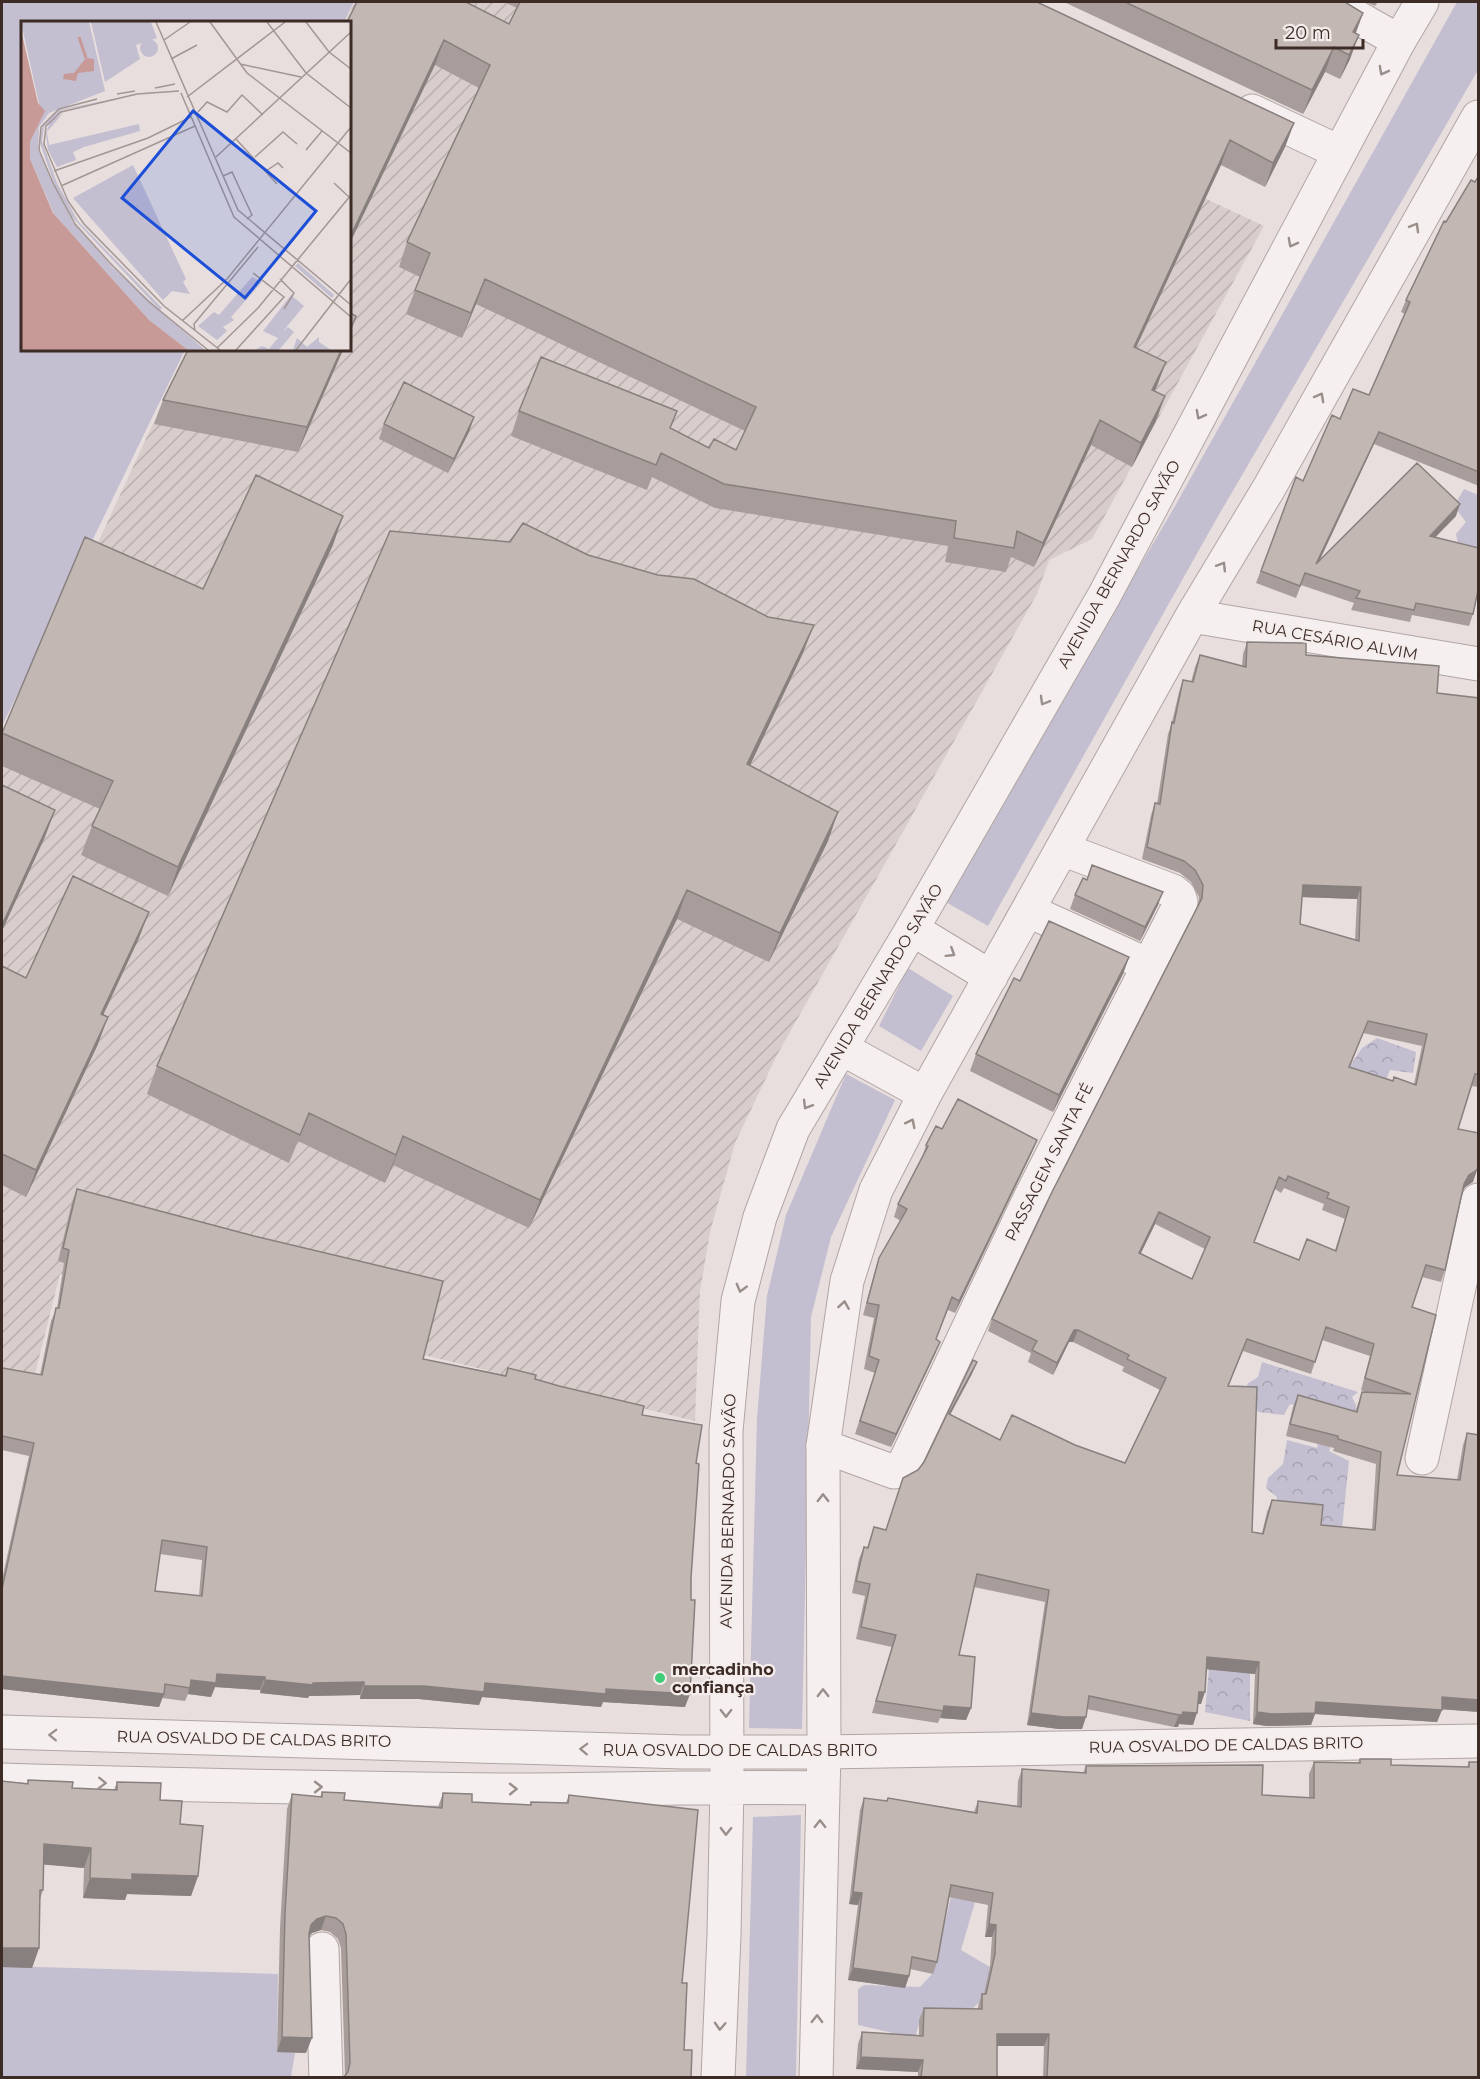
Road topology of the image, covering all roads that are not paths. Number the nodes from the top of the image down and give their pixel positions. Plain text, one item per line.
1 (1330, 2) edge
2 (1422, 2) edge
3 (1399, 41) junction
4 (1223, 97) edge
5 (1479, 117) edge
6 (1339, 153) junction
7 (1192, 616) junction
8 (1479, 664) edge
9 (1062, 849) junction
10 (1029, 911) junction
11 (912, 929) junction
12 (1137, 960) dead end
13 (991, 977) junction
14 (842, 1048) junction
15 (925, 1094) junction
16 (1479, 1200) edge
17 (1474, 1240) edge
18 (823, 1446) junction
19 (1422, 1458) dead end
20 (2, 1732) edge
21 (279, 1738) junction
22 (1479, 1741) edge
23 (726, 1752) junction
24 (824, 1752) junction
25 (2, 1780) edge
26 (727, 1786) junction
27 (278, 1787) junction
28 (821, 1788) junction
29 (322, 1949) dead end
30 (326, 2078) edge
31 (718, 2078) edge
32 (816, 2078) edge

1 - 3 street
2 - 3 street, AVENIDA BERNARDO SAYÃO
3 -> 6 street, AVENIDA BERNARDO SAYÃO
4 - 6 street
7 -> 5 street
6 -> 11 street, AVENIDA BERNARDO SAYÃO
7 - 8 street, RUA CESÁRIO ALVIM
7 - 9 street
9 - 10 street
9 - 18 street, PASSAGEM SANTA FÉ
10 - 12 street
10 - 13 street
11 -> 13 street
11 - 14 street, AVENIDA BERNARDO SAYÃO
13 - 15 street
14 - 15 street
14 -> 23 street, AVENIDA BERNARDO SAYÃO
18 -> 15 street
16 - 17 street
17 - 19 street
24 -> 18 street
21 -> 20 street, RUA OSVALDO DE CALDAS BRITO
23 -> 21 street, RUA OSVALDO DE CALDAS BRITO
21 - 27 street
22 - 24 street, RUA OSVALDO DE CALDAS BRITO
23 - 24 street, RUA OSVALDO DE CALDAS BRITO
23 - 26 street, AVENIDA BERNARDO SAYÃO
24 - 28 street
25 -> 27 street
27 -> 26 street
26 - 28 street
26 -> 31 street, AVENIDA BERNARDO SAYÃO
32 -> 28 street
29 - 30 street

